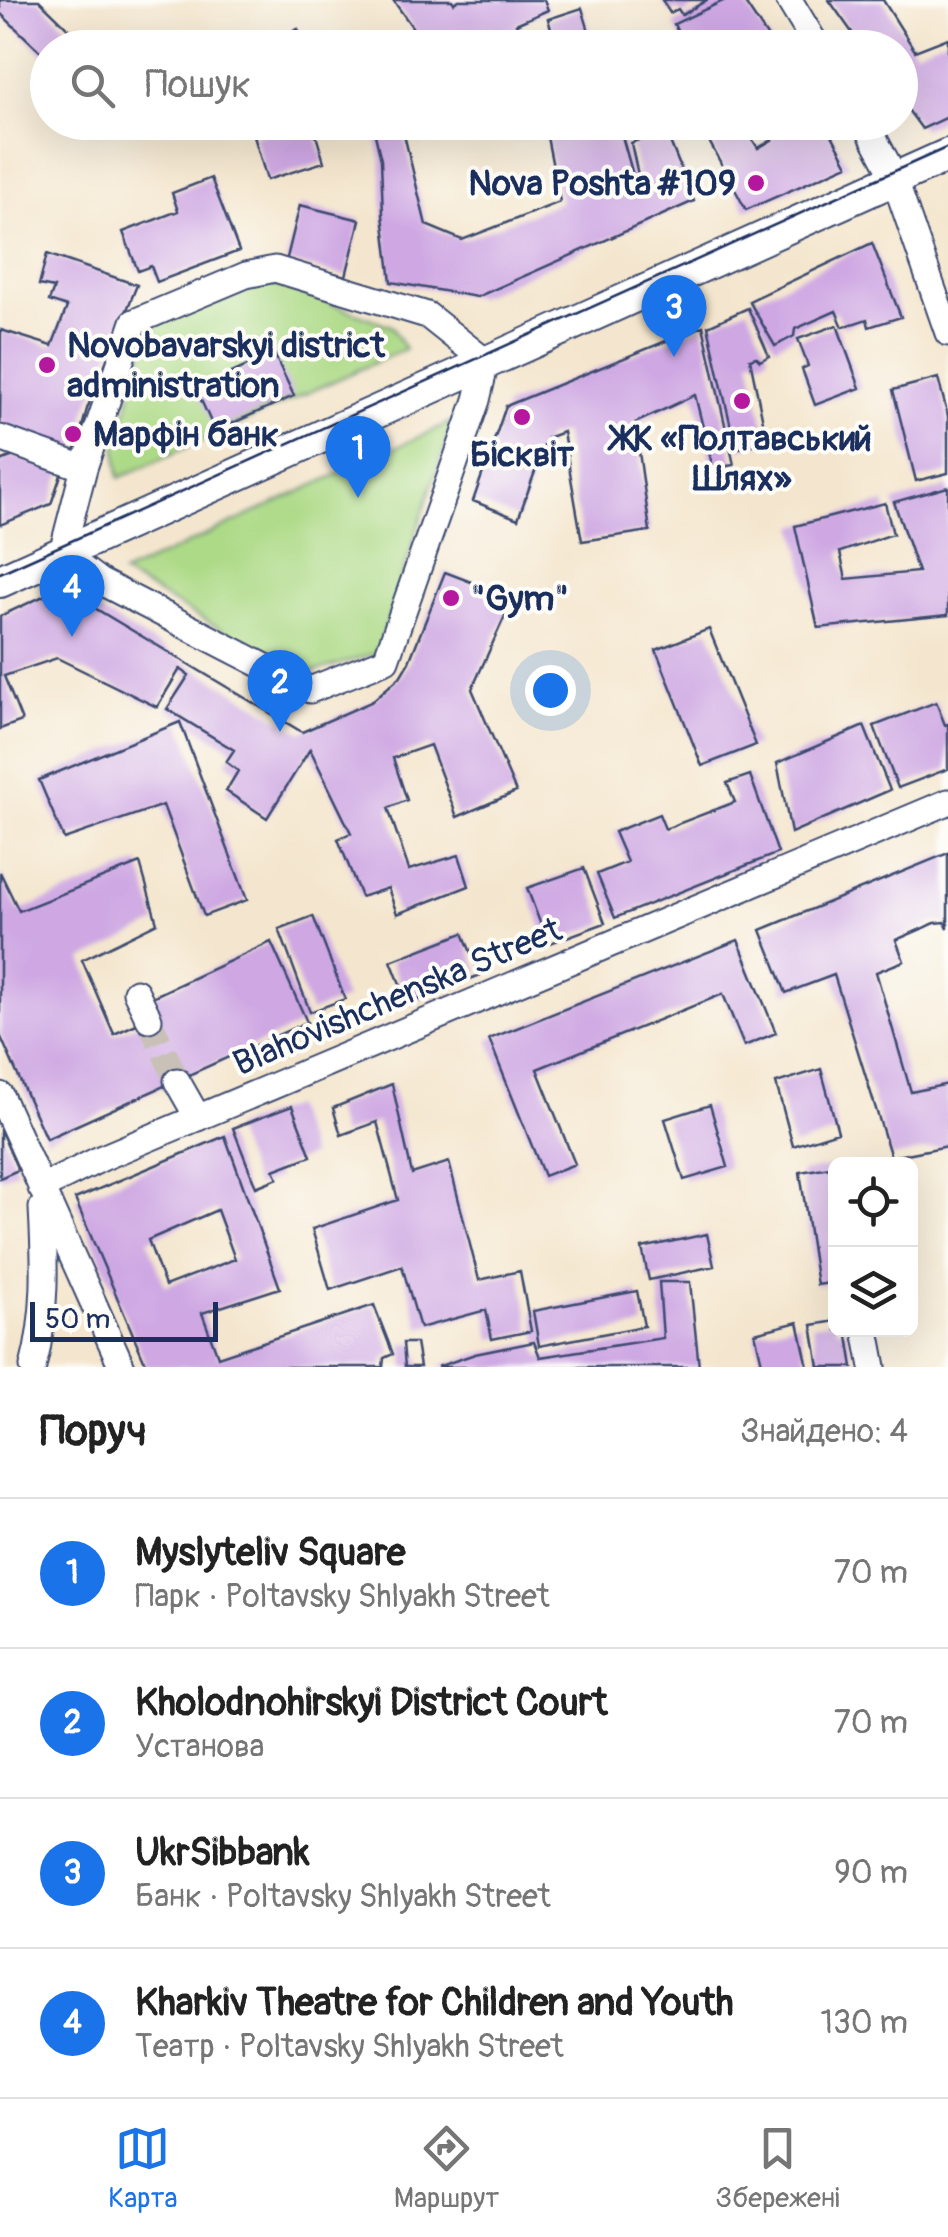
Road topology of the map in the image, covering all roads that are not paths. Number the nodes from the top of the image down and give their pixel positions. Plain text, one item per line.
1 (789, 0) edge
2 (807, 30) edge
3 (874, 140) edge
4 (948, 155) edge
5 (894, 179) junction
6 (948, 333) edge
7 (486, 362) junction
8 (0, 438) edge
9 (84, 468) junction
10 (62, 553) junction
11 (0, 581) edge
12 (948, 802) edge
13 (136, 992) dead end
14 (149, 1019) tunnel mouth
15 (178, 1081) tunnel mouth
16 (0, 1095) edge
17 (198, 1118) junction
18 (40, 1188) junction
19 (868, 1337) edge
20 (33, 1367) edge
21 (122, 1367) edge
22 (874, 1367) edge

1 - 2 street
3 - 5 street
4 - 5 main road
5 - 6 street
5 - 7 main road
7 - 9 street
7 - 10 main road
7 - 10 street
8 - 9 street
9 - 10 street
10 - 11 main road
12 - 17 street, Blahovishchenska Street
13 - 14 street
15 - 17 street
16 - 18 street
17 - 18 street, Blahovishchenska Street
18 - 20 street
18 - 21 street
19 - 22 street

